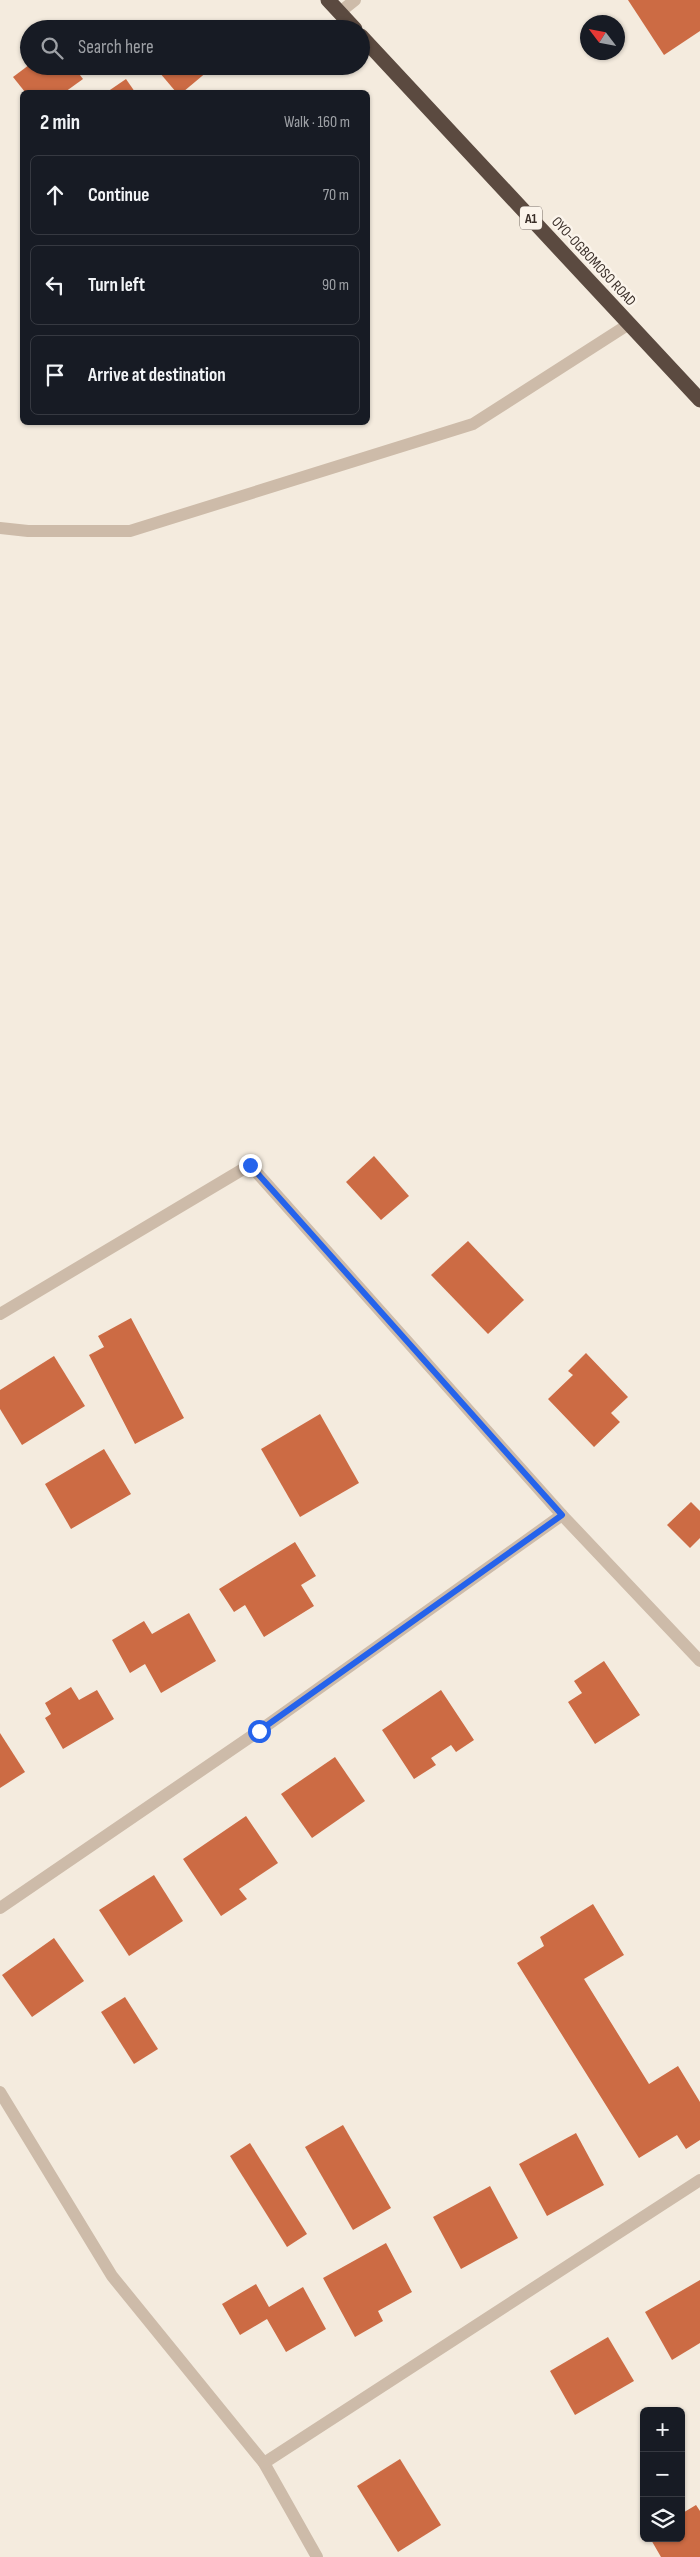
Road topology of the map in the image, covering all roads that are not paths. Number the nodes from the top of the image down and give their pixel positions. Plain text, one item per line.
1 (328, 0) edge
2 (355, 0) edge
3 (340, 12) junction
4 (347, 20) edge
5 (370, 46) edge
6 (629, 324) junction
7 (700, 400) edge
8 (0, 528) edge
9 (0, 1314) edge
10 (562, 1515) junction
11 (700, 1661) edge
12 (0, 1908) edge
13 (0, 2092) edge
14 (700, 2180) edge
15 (264, 2463) junction
16 (317, 2557) edge

1 - 3 highway
2 - 3 street
3 - 4 highway
5 - 6 highway, OYO-OGBOMOSO ROAD / A1
6 - 7 highway, OYO-OGBOMOSO ROAD / A1
6 - 8 street
9 - 10 street
10 - 11 street
10 - 12 street
13 - 15 street
14 - 15 street
15 - 16 street

